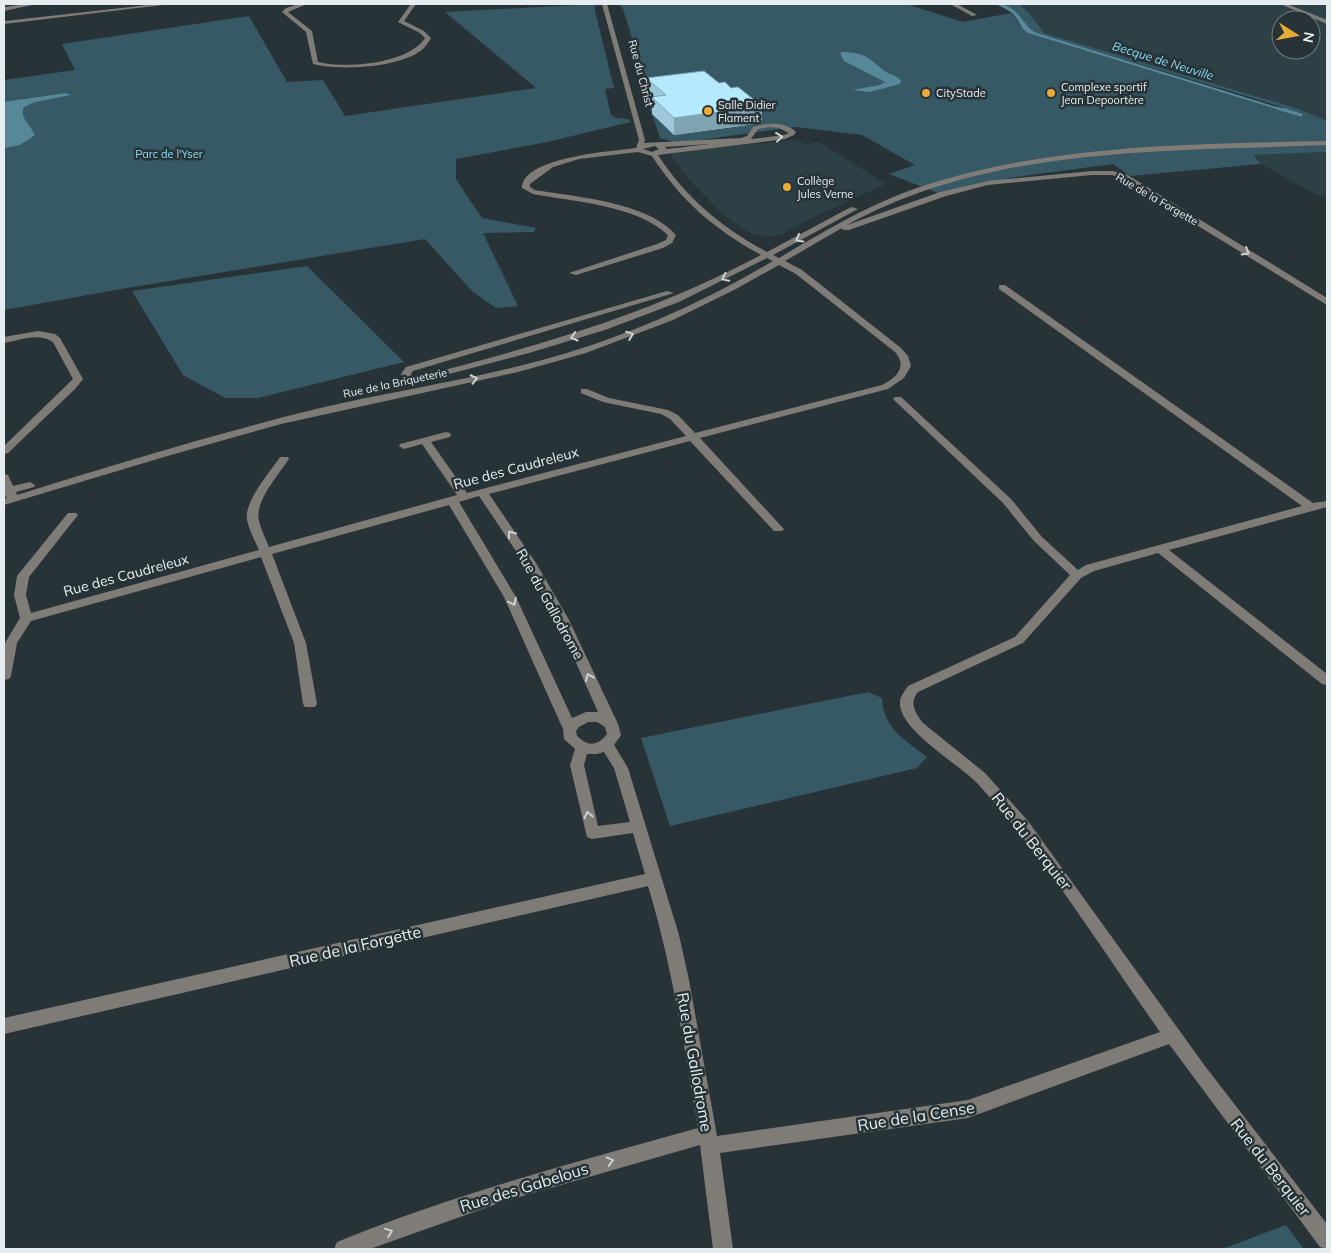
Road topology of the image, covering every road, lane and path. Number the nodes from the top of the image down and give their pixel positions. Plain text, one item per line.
1 (34, 4) edge
2 (168, 4) edge
3 (304, 4) edge
4 (413, 4) edge
5 (604, 4) edge
6 (609, 4) edge
7 (953, 4) edge
8 (1282, 4) edge
9 (4, 9) edge
10 (974, 15) dead end
11 (4, 22) edge
12 (1327, 22) edge
13 (632, 83) dead end
14 (635, 91) dead end
15 (1327, 138) edge
16 (1327, 143) edge
17 (640, 148) junction
18 (658, 149) junction
19 (906, 188) junction
20 (877, 199) junction
21 (895, 199) junction
22 (909, 205) junction
23 (833, 230) junction
24 (768, 256) junction
25 (780, 261) junction
26 (573, 274) dead end
27 (1002, 287) dead end
28 (670, 293) dead end
29 (1327, 302) edge
30 (4, 340) edge
31 (409, 382) junction
32 (443, 385) junction
33 (584, 391) dead end
34 (898, 399) dead end
35 (360, 403) junction
36 (446, 435) dead end
37 (694, 437) junction
38 (425, 441) junction
39 (404, 446) dead end
40 (4, 450) edge
41 (284, 459) dead end
42 (4, 477) edge
43 (482, 492) junction
44 (7, 496) edge
45 (458, 498) junction
46 (1327, 504) edge
47 (1311, 507) junction
48 (72, 515) dead end
49 (778, 529) dead end
50 (1159, 548) junction
51 (265, 552) junction
52 (1077, 575) junction
53 (26, 618) junction
54 (4, 676) edge
55 (1327, 681) edge
56 (310, 704) dead end
57 (609, 721) junction
58 (570, 729) junction
59 (606, 745) junction
60 (582, 748) junction
61 (639, 826) junction
62 (654, 878) junction
63 (4, 1026) edge
64 (1172, 1035) junction
65 (709, 1140) junction
66 (1327, 1240) edge
67 (344, 1249) edge
68 (723, 1249) edge

1 - 9 street
2 - 11 street
3 - 4 street
5 - 17 street, Rue du Christ
6 - 13 street, Rue du Christ
7 - 10 street
8 - 12 street
14 - 18 street, Rue du Christ
15 - 19 street, Rue de la Briqueterie
16 - 21 street, Rue de la Briqueterie
17 - 18 street
17 - 26 street
18 -> 18 street
18 - 24 street, Rue du Christ
19 - 20 street, Rue de la Briqueterie
19 - 21 street
20 - 21 street
20 -> 24 street, Rue de la Briqueterie
21 - 22 street
21 - 23 street, Rue de la Briqueterie
22 - 23 street, Rue de la Forgette
22 -> 29 street, Rue de la Forgette
23 - 25 street, Rue de la Briqueterie
24 - 25 street, Rue du Christ
24 -> 31 street, Rue de la Briqueterie
32 -> 25 street, Rue de la Briqueterie
25 - 37 street, Rue des Caudreleux
27 - 47 street
28 - 31 street, Rue de la Briqueterie
30 - 40 street
31 - 32 street
31 - 35 street
31 - 44 street, Rue de la Briqueterie
32 - 35 street, Rue de la Briqueterie
33 - 37 street
34 - 52 street
35 - 44 street, Rue de la Briqueterie
36 - 38 street
37 - 43 street, Rue des Caudreleux
37 - 49 street
38 - 39 street
38 - 45 street
41 - 51 street
42 - 44 street
43 - 45 street, Rue des Caudreleux
57 -> 43 street, Rue du Gallodrome
45 - 51 street, Rue des Caudreleux
45 -> 58 street
46 - 47 street, Rue du Berquier
47 - 50 street, Rue du Berquier
48 - 53 street
50 - 52 street, Rue du Berquier
50 - 55 street
51 - 53 street, Rue des Caudreleux
51 - 56 street
52 - 64 street, Rue du Berquier
53 - 54 street
57 - 58 street
57 - 59 street
58 - 60 street
59 - 60 street
59 - 61 street
61 -> 60 street
61 - 62 street
62 - 63 street, Rue de la Forgette
62 - 65 street, Rue du Gallodrome
64 - 65 street, Rue de la Cense
64 - 66 street, Rue du Berquier
67 -> 65 street, Rue des Gabelous
65 - 68 street, Rue du Gallodrome

